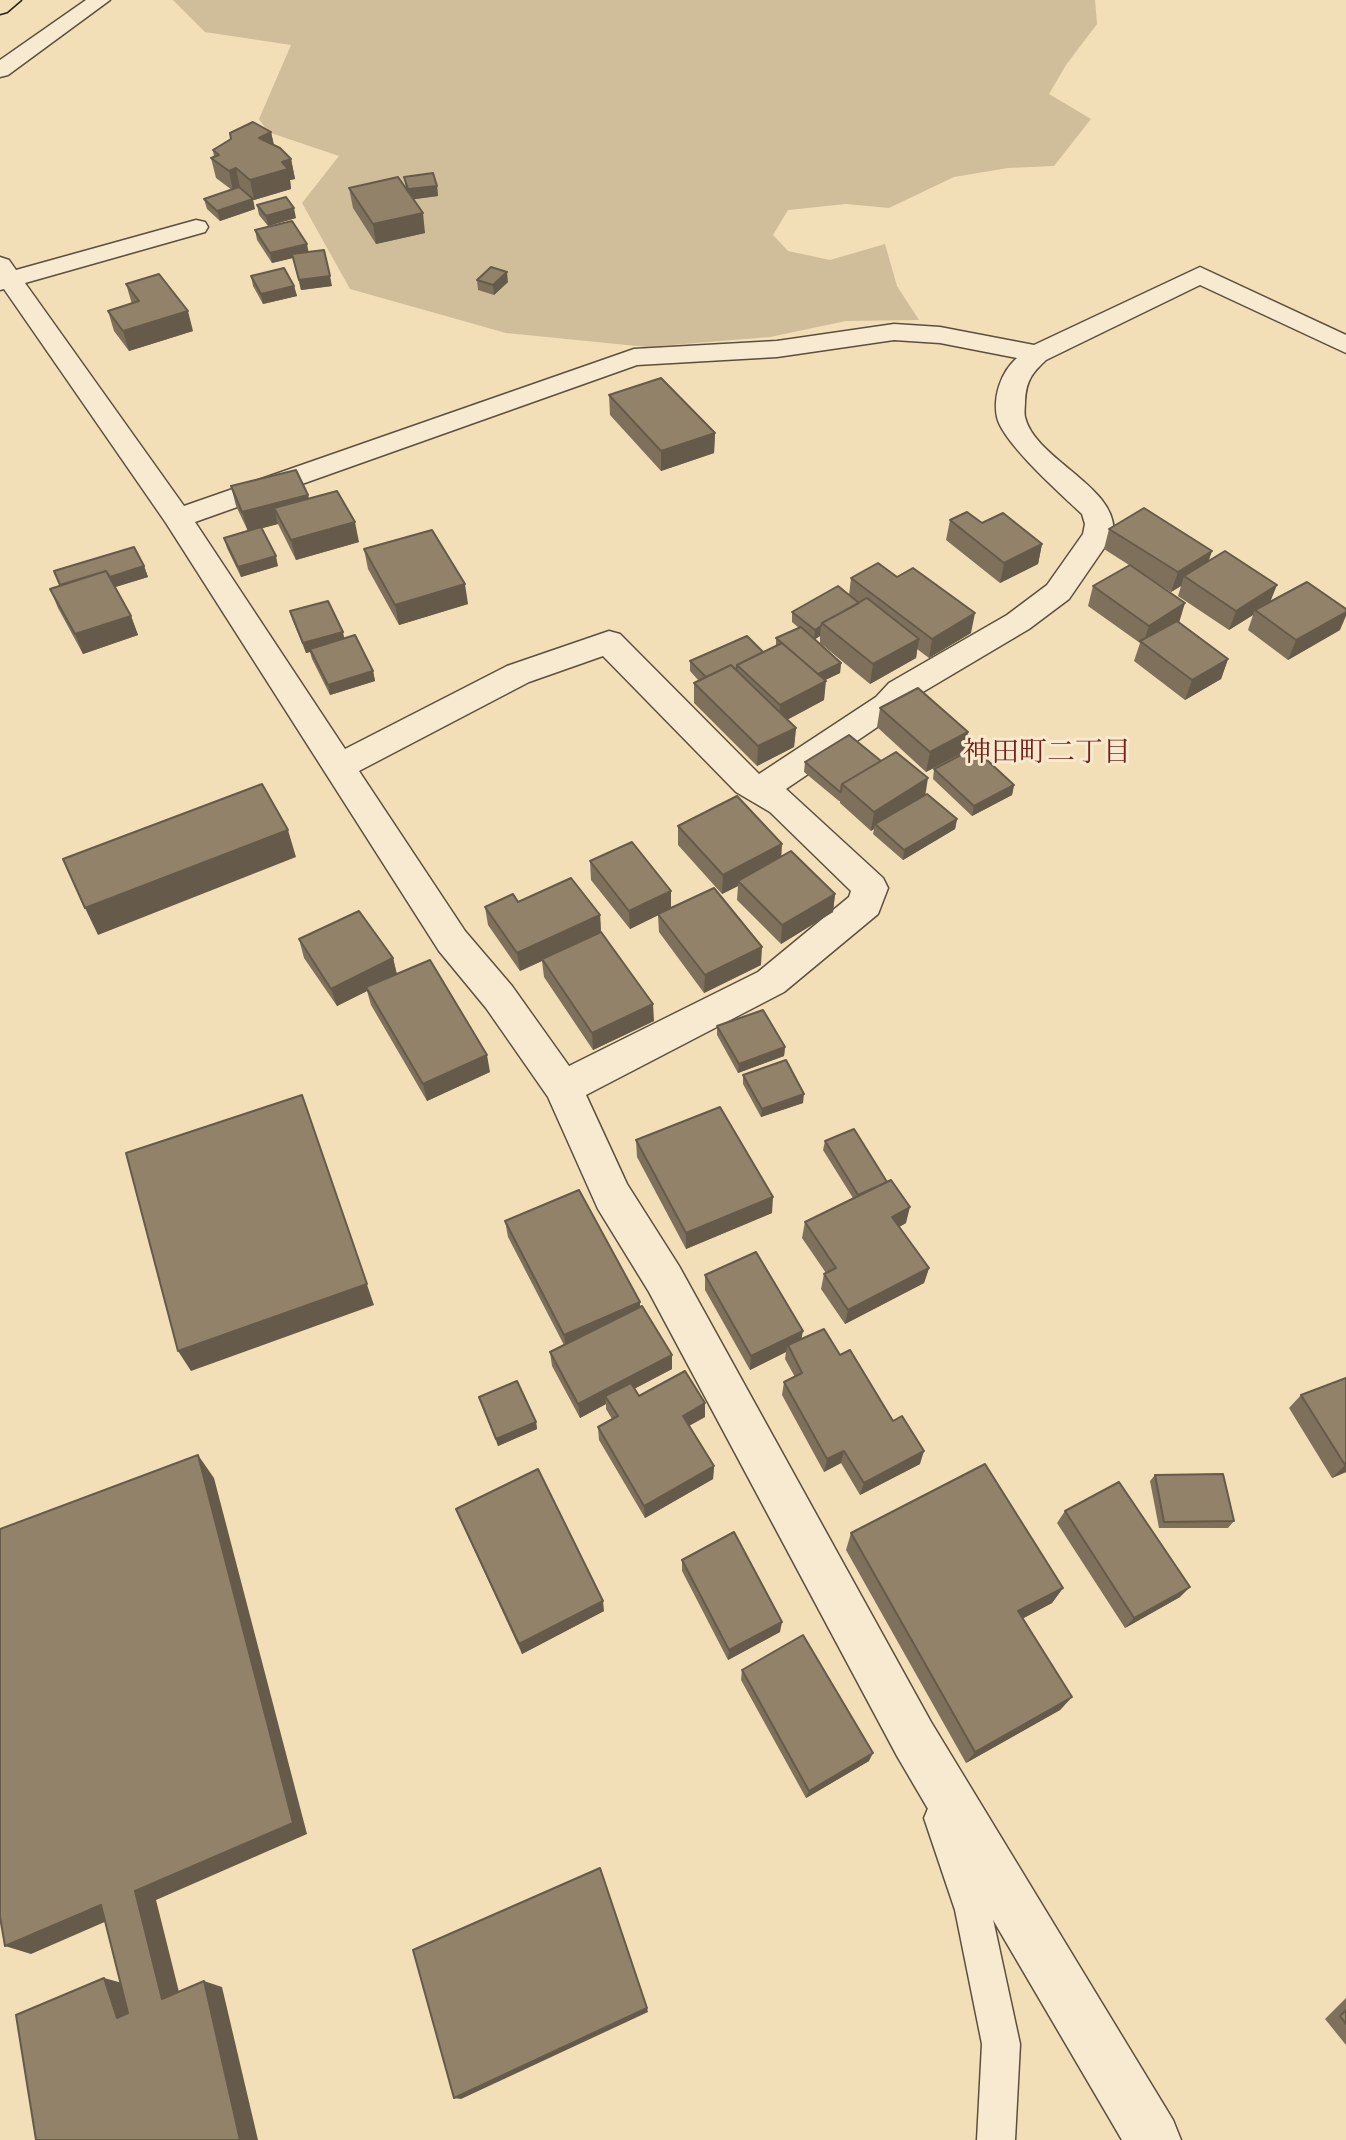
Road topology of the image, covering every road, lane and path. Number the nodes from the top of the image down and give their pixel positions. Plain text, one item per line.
1 (11, 0) edge
2 (100, 0) edge
3 (0, 8) edge
4 (0, 70) edge
5 (196, 227) dead end
6 (3, 276) edge
7 (1346, 345) edge
8 (1037, 354) junction
9 (178, 518) junction
10 (339, 767) junction
11 (760, 790) junction
12 (563, 1088) junction
13 (914, 1739) junction
14 (996, 2140) edge
15 (1153, 2140) edge

1 - 3 highway
2 - 4 street
5 - 6 street
6 - 9 street
7 - 8 street
8 - 9 street
8 - 11 street
9 - 10 street
10 - 11 street
10 - 12 street
11 - 12 street
12 - 13 street
13 - 14 lane
13 - 15 street

